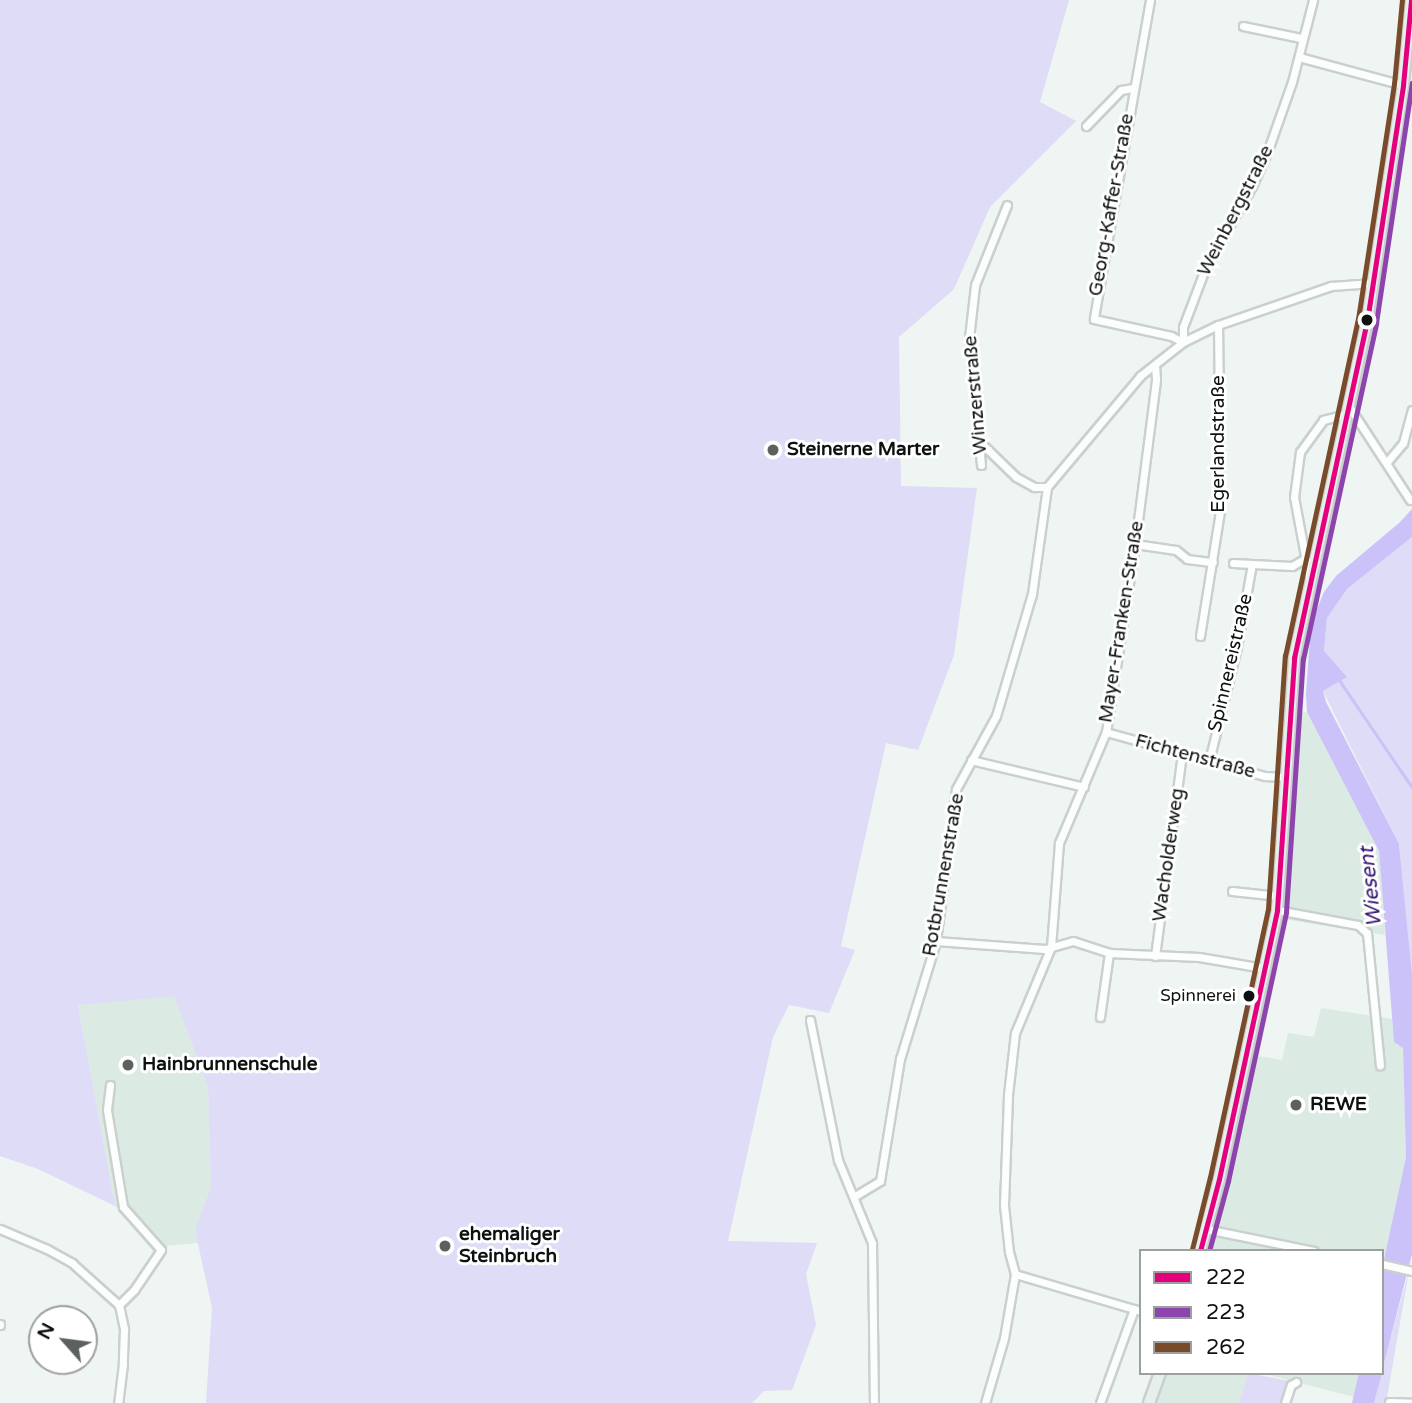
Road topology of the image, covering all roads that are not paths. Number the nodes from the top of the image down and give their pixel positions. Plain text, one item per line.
1 (1150, 0) edge
2 (1313, 0) edge
3 (1411, 0) edge
4 (1243, 26) dead end
5 (1301, 38) junction
6 (1299, 58) junction
7 (1403, 85) junction
8 (1132, 88) junction
9 (1086, 126) dead end
10 (1007, 205) dead end
11 (1373, 283) junction
12 (1217, 325) junction
13 (1183, 342) junction
14 (1155, 366) junction
15 (1349, 410) junction
16 (1412, 410) edge
17 (982, 444) junction
18 (1387, 462) junction
19 (981, 465) dead end
20 (1047, 487) junction
21 (1410, 500) dead end
22 (1135, 544) junction
23 (1304, 559) junction
24 (1213, 562) junction
25 (1233, 563) dead end
26 (1252, 564) junction
27 (1309, 577) junction
28 (1200, 636) dead end
29 (1106, 732) junction
30 (1182, 753) junction
31 (971, 760) junction
32 (1209, 761) junction
33 (1285, 777) junction
34 (1084, 787) junction
35 (1232, 891) dead end
36 (1279, 896) junction
37 (1277, 910) junction
38 (936, 942) junction
39 (1051, 947) junction
40 (1109, 953) junction
41 (1155, 956) junction
42 (1263, 968) junction
43 (1100, 1017) dead end
44 (810, 1020) dead end
45 (1380, 1065) dead end
46 (110, 1085) dead end
47 (855, 1196) junction
48 (0, 1229) edge
49 (1206, 1229) junction
50 (1201, 1249) edge
51 (1304, 1249) edge
52 (1384, 1264) edge
53 (1412, 1271) edge
54 (1015, 1274) junction
55 (119, 1305) junction
56 (1137, 1310) edge
57 (1159, 1375) edge
58 (1296, 1382) dead end
59 (1389, 1402) edge
60 (118, 1403) edge
61 (874, 1403) edge
62 (985, 1403) edge
63 (1100, 1403) edge
64 (1149, 1403) edge
65 (1285, 1403) edge
66 (1412, 1403) edge

1 - 8 street, Georg-Kaffer-Straße
2 - 5 street, Weinbergstraße
3 - 7 main road
4 - 5 street
5 - 6 street, Weinbergstraße
6 - 7 street
6 - 13 street, Weinbergstraße
7 - 11 main road
8 - 9 street
8 - 13 street, Georg-Kaffer-Straße
10 - 17 street, Winzerstraße
11 - 12 street
11 - 15 main road
12 - 13 street
12 - 24 street, Egerlandstraße
13 - 14 street
14 - 20 street
14 - 22 street, Mayer-Franken-Straße
15 - 18 street
15 - 23 street
15 - 27 main road
16 - 18 street
17 - 19 street, Winzerstraße
17 - 20 street
18 - 21 street
20 - 31 street, Rotbrunnenstraße
22 - 24 street
22 - 29 street, Mayer-Franken-Straße
23 - 26 street, Spinnereistraße
23 - 27 street
24 - 28 street, Egerlandstraße
25 - 26 street, Spinnereistraße
26 - 32 street, Spinnereistraße
27 - 33 main road
29 - 30 street, Fichtenstraße
29 - 34 street, Mayer-Franken-Straße
30 - 32 street, Fichtenstraße
30 - 41 street, Wacholderweg
31 - 34 street
31 - 38 street, Rotbrunnenstraße
32 - 33 street, Fichtenstraße
33 - 36 main road
34 - 39 street, Mayer-Franken-Straße
35 - 36 street
36 - 37 main road
37 - 42 main road
37 - 45 street
38 - 39 street
38 - 47 street, Rotbrunnenstraße
39 - 40 street
39 - 54 street, Mayer-Franken-Straße
40 - 41 street
40 - 43 street
41 - 42 street
42 - 49 main road
44 - 47 street
46 - 55 street
47 - 61 street
48 - 55 street
49 - 50 main road
49 - 51 street
52 - 53 street
54 - 56 street
54 - 62 street, Mayer-Franken-Straße
55 - 60 street
56 - 63 street
57 - 64 main road
58 - 65 street
59 - 66 street

